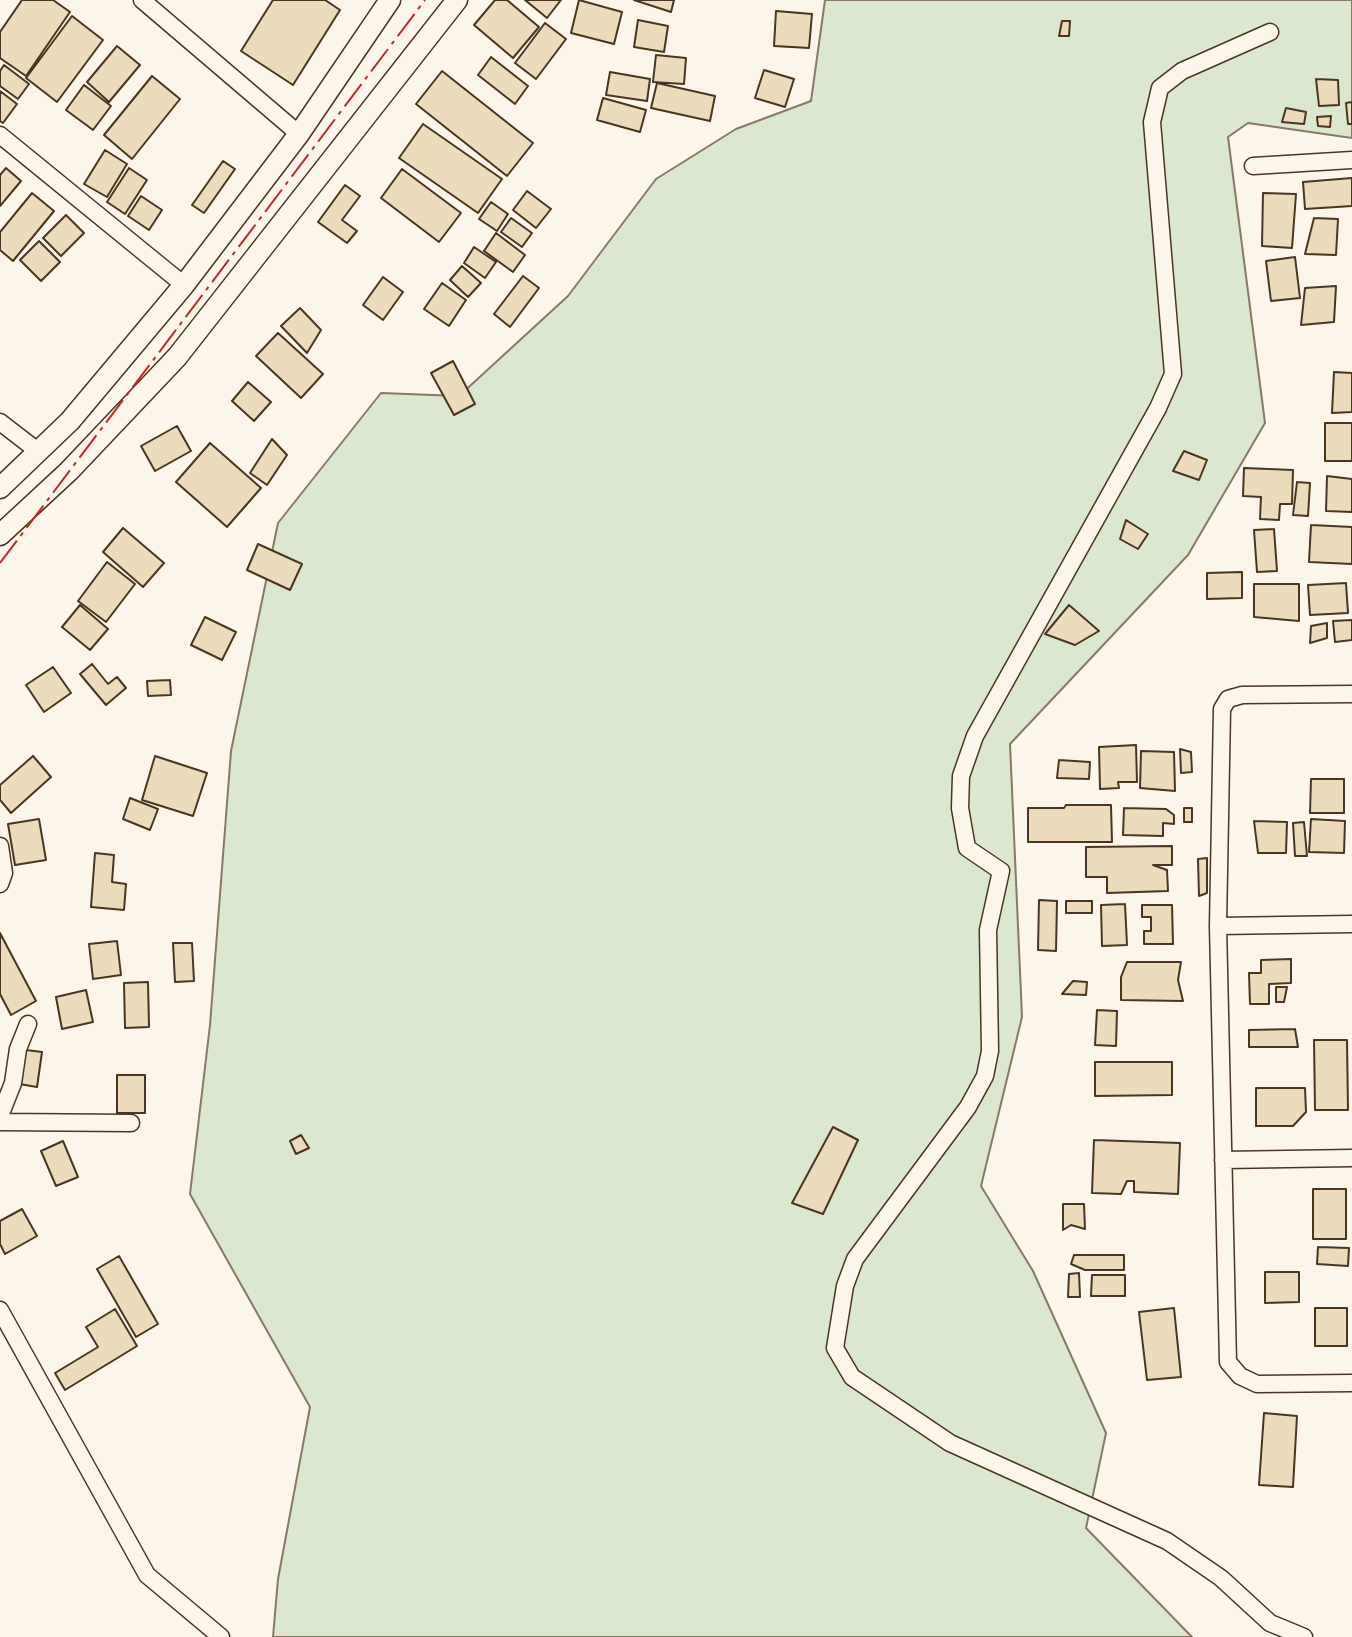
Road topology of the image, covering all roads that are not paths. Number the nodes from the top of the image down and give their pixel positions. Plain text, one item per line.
1 (142, 0) edge
2 (390, 0) edge
3 (457, 0) edge
4 (1270, 32) dead end
5 (299, 134) junction
6 (0, 135) edge
7 (1352, 160) edge
8 (1253, 166) dead end
9 (184, 285) junction
10 (0, 422) edge
11 (39, 452) junction
12 (0, 488) edge
13 (0, 535) edge
14 (1352, 694) edge
15 (0, 846) edge
16 (0, 884) edge
17 (1352, 924) edge
18 (1218, 926) junction
19 (28, 1024) dead end
20 (0, 1119) edge
21 (131, 1123) dead end
22 (1352, 1158) edge
23 (1223, 1160) junction
24 (0, 1310) edge
25 (1352, 1383) edge
26 (221, 1637) edge
27 (1304, 1637) edge

1 - 5 street
2 - 5 street
3 - 13 street
4 - 27 street
5 - 9 street
6 - 9 street
7 - 8 street
9 - 11 street
10 - 11 street
11 - 12 street
14 - 18 street
15 - 16 street
17 - 18 street
18 - 23 street
19 - 20 street
20 - 21 street
22 - 23 street
23 - 25 street
24 - 26 street

